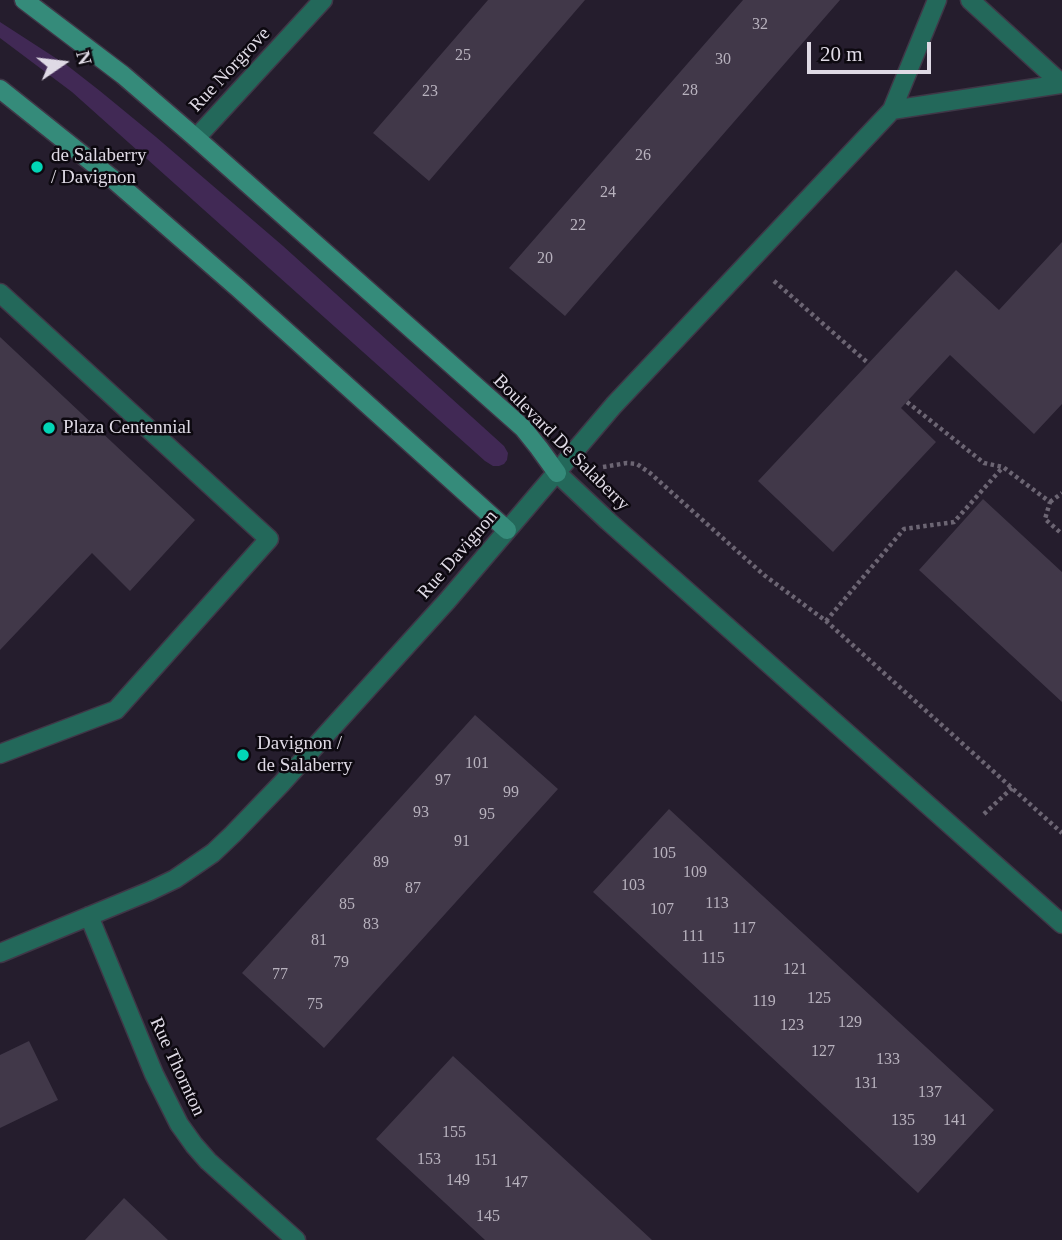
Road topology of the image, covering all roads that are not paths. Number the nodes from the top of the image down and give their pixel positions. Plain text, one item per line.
1 (24, 0) edge
2 (323, 0) edge
3 (937, 0) edge
4 (970, 0) edge
5 (1062, 84) edge
6 (0, 89) edge
7 (892, 110) junction
8 (196, 138) junction
9 (0, 293) edge
10 (557, 473) junction
11 (507, 530) junction
12 (0, 754) edge
13 (89, 916) junction
14 (1062, 924) edge
15 (0, 953) edge
16 (296, 1240) edge

1 - 8 street, Boulevard De Salaberry
2 - 8 street, Rue Norgrove
3 - 7 street, Rue Davignon
4 - 5 street
5 - 7 street
6 - 11 street
7 - 10 street, Rue Davignon
8 - 10 street, Boulevard De Salaberry
9 - 12 street
10 - 11 street, Rue Davignon
10 - 14 street, Boulevard De Salaberry
11 - 13 street, Rue Davignon
13 - 15 street, Rue Davignon
13 - 16 street, Rue Thornton

